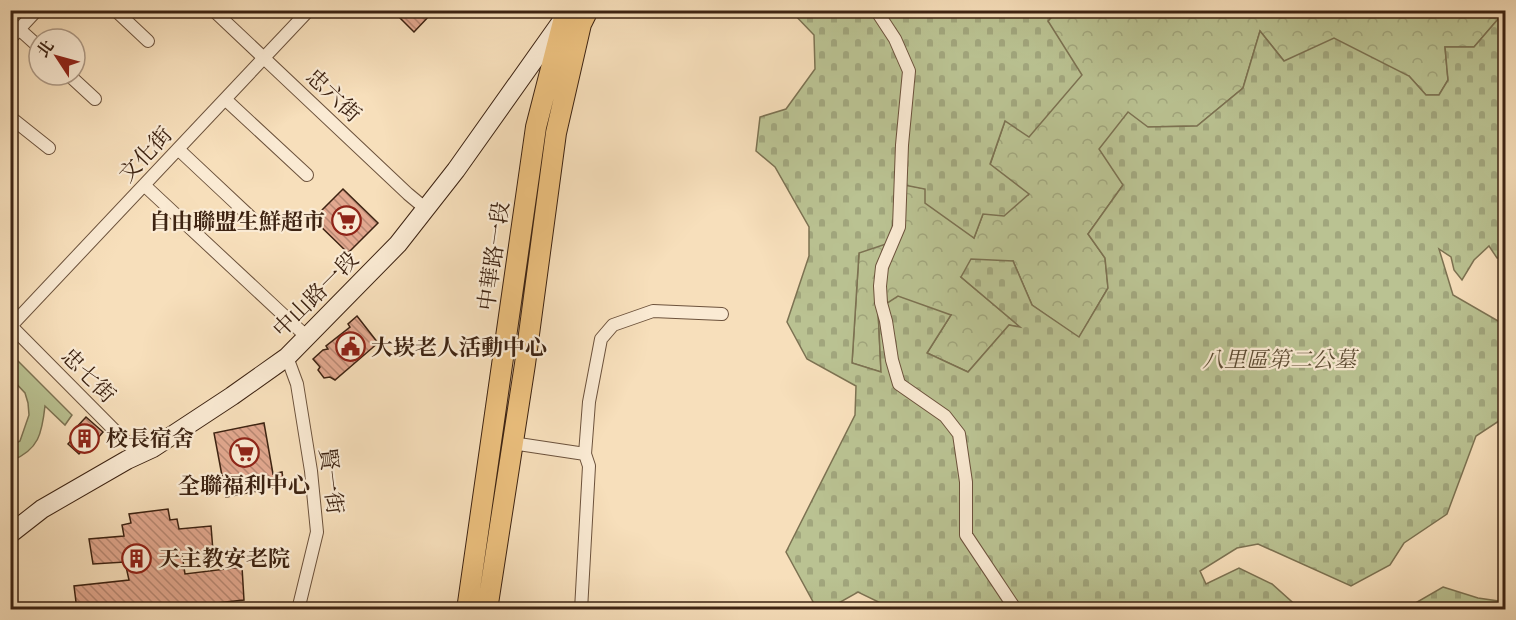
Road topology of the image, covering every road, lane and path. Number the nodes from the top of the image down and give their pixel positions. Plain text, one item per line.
1 (37, 10) edge
2 (115, 10) edge
3 (213, 10) edge
4 (309, 10) edge
5 (876, 10) edge
6 (575, 16) edge
7 (20, 29) junction
8 (27, 36) edge
9 (10, 39) edge
10 (148, 41) dead end
11 (264, 58) junction
12 (82, 87) edge
13 (95, 99) dead end
14 (225, 99) junction
15 (10, 117) edge
16 (49, 148) dead end
17 (178, 149) junction
18 (307, 174) dead end
19 (144, 185) junction
20 (426, 209) junction
21 (259, 225) dead end
22 (722, 314) dead end
23 (11, 325) edge
24 (307, 337) junction
25 (287, 357) junction
26 (512, 443) junction
27 (138, 454) junction
28 (585, 454) junction
29 (10, 534) edge
30 (298, 609) edge
31 (467, 609) edge
32 (488, 609) edge
33 (581, 609) edge
34 (1016, 609) edge

1 - 7 street
2 - 10 street
3 - 11 street, 忠六街
4 - 11 street, 文化街
5 - 34 street
6 - 20 main road, 中山路一段
6 - 26 main road, 中華路一段
6 - 31 main road, 中華路一段
7 - 8 street
7 - 9 street
11 - 14 street, 文化街
11 - 20 street, 忠六街
12 - 13 street
14 - 17 street, 文化街
14 - 18 street
15 - 16 street
17 - 19 street, 文化街
17 - 21 street
19 - 23 street, 文化街
19 - 24 street
20 - 24 main road, 中山路一段
22 - 28 street
23 - 27 street, 忠七街
24 - 25 main road, 中山路一段
25 - 27 main road, 中山路一段
25 - 30 street, 賢一街
26 - 28 street
26 - 32 main road, 中華路一段
27 - 29 main road, 中山路一段
28 - 33 street

